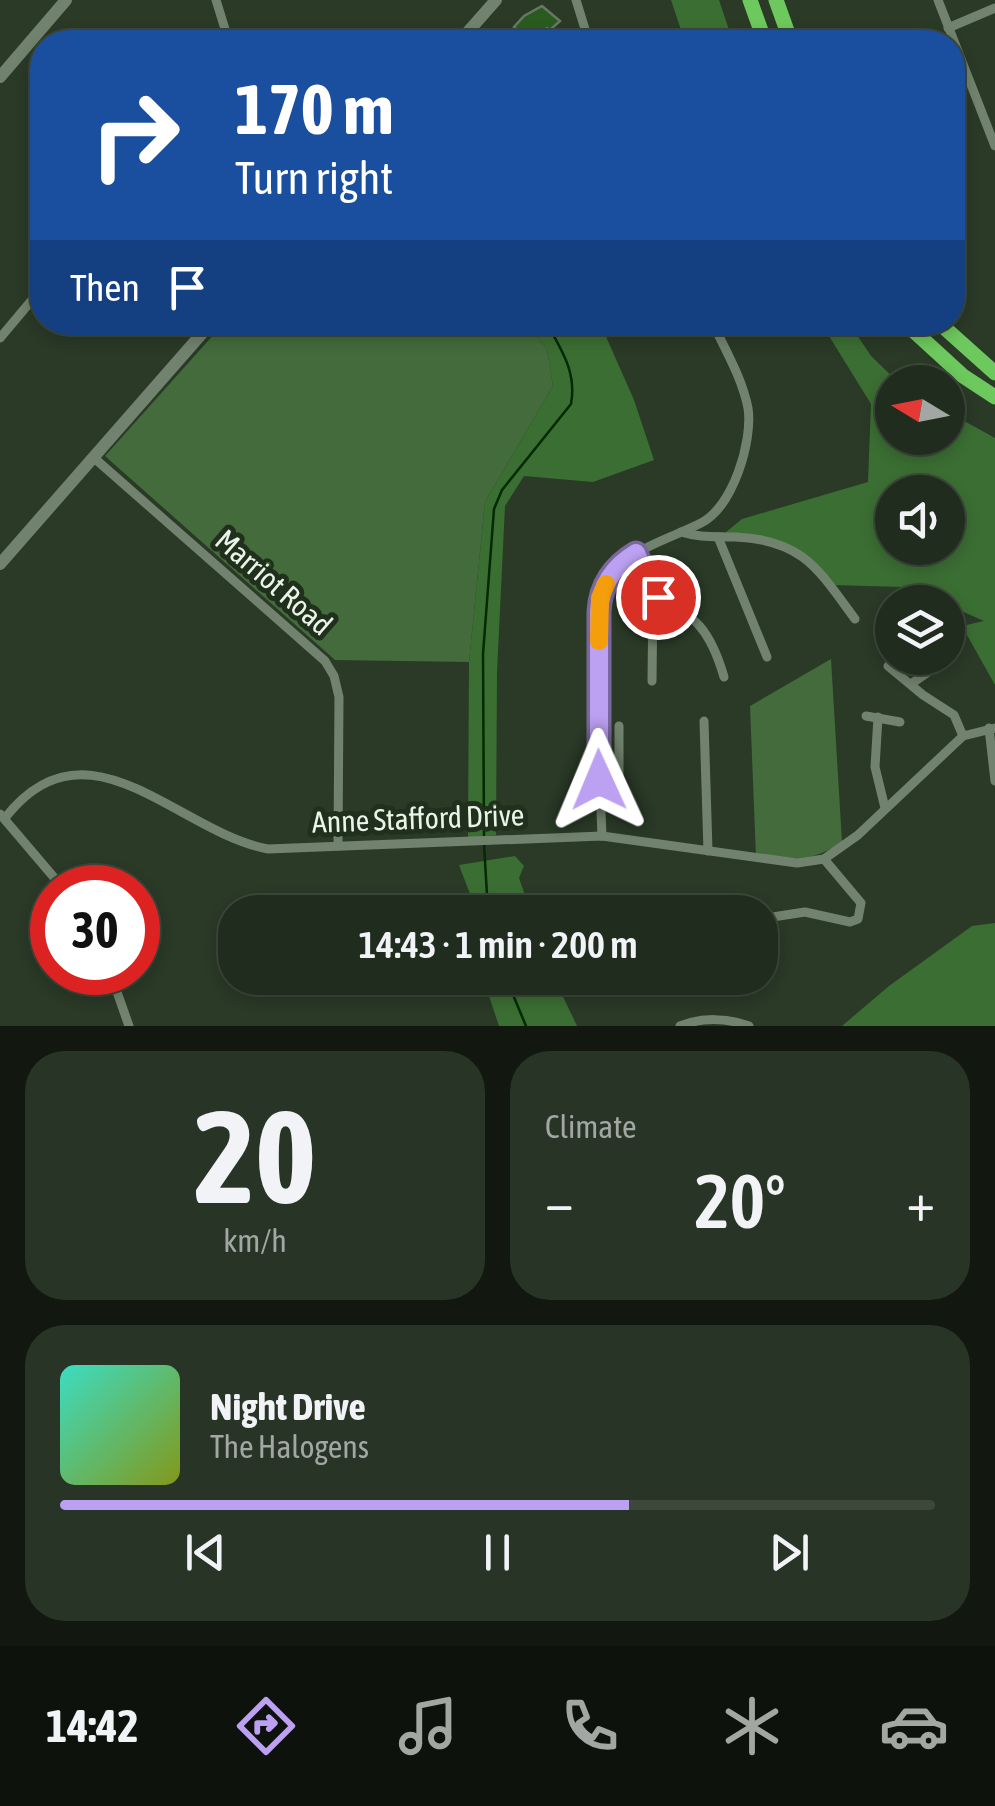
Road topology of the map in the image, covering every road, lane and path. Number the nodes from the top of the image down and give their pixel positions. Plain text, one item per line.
1 (66, 0) edge
2 (216, 0) edge
3 (496, 0) edge
4 (576, 0) edge
5 (750, 0) edge
6 (776, 0) edge
7 (938, 0) edge
8 (995, 8) edge
9 (948, 28) joint
10 (41, 30) edge
11 (225, 30) edge
12 (470, 30) edge
13 (585, 30) edge
14 (761, 30) edge
15 (787, 30) edge
16 (30, 43) edge
17 (965, 71) edge
18 (0, 78) edge
19 (995, 146) edge
20 (30, 302) edge
21 (201, 335) edge
22 (718, 335) edge
23 (918, 335) edge
24 (953, 335) edge
25 (0, 338) edge
26 (995, 372) edge
27 (995, 397) edge
28 (93, 457) junction
29 (681, 532) junction
30 (718, 537) junction
31 (636, 553) junction
32 (0, 564) edge
33 (653, 594) junction
34 (855, 619) dead end
35 (767, 657) dead end
36 (899, 675) edge
37 (923, 675) edge
38 (724, 677) dead end
39 (652, 681) dead end
40 (910, 684) junction
41 (866, 716) dead end
42 (878, 717) junction
43 (704, 721) dead end
44 (900, 722) dead end
45 (619, 726) dead end
46 (992, 728) edge
47 (964, 736) junction
48 (618, 748) junction
49 (598, 752) junction
50 (619, 777) dead end
51 (995, 781) edge
52 (885, 808) junction
53 (2, 816) edge
54 (602, 836) junction
55 (338, 846) junction
56 (708, 850) junction
57 (824, 858) junction
58 (44, 865) edge
59 (778, 916) edge
60 (118, 995) edge
61 (129, 1026) edge
62 (680, 1026) edge
63 (749, 1026) edge

1 - 10 street
2 - 11 street
3 - 12 street
4 - 13 street
5 - 14 highway
6 - 15 highway
7 - 9 street
8 - 9 street
16 - 18 street
17 - 19 street
20 - 25 street
21 - 28 street
22 - 29 street
23 - 27 highway
24 - 26 highway
28 - 32 street
28 - 55 street, Marriot Road
29 - 30 street
29 - 31 street
30 - 34 street
30 - 35 street
31 - 33 street
31 - 49 street
33 - 38 street
33 - 39 street
36 - 40 street
37 - 40 street
40 - 47 street
41 - 42 street
42 - 44 street
42 - 52 street
43 - 56 street
45 - 48 street
46 - 47 street
46 - 51 street
47 - 52 street
48 - 49 street
48 - 50 street
49 - 54 street
52 - 57 street
53 - 55 street, Anne Stafford Drive
53 - 58 street
54 - 55 street, Anne Stafford Drive
54 - 56 street, Anne Stafford Drive
56 - 57 street, Anne Stafford Drive
57 - 59 street
60 - 61 street
62 - 63 street

